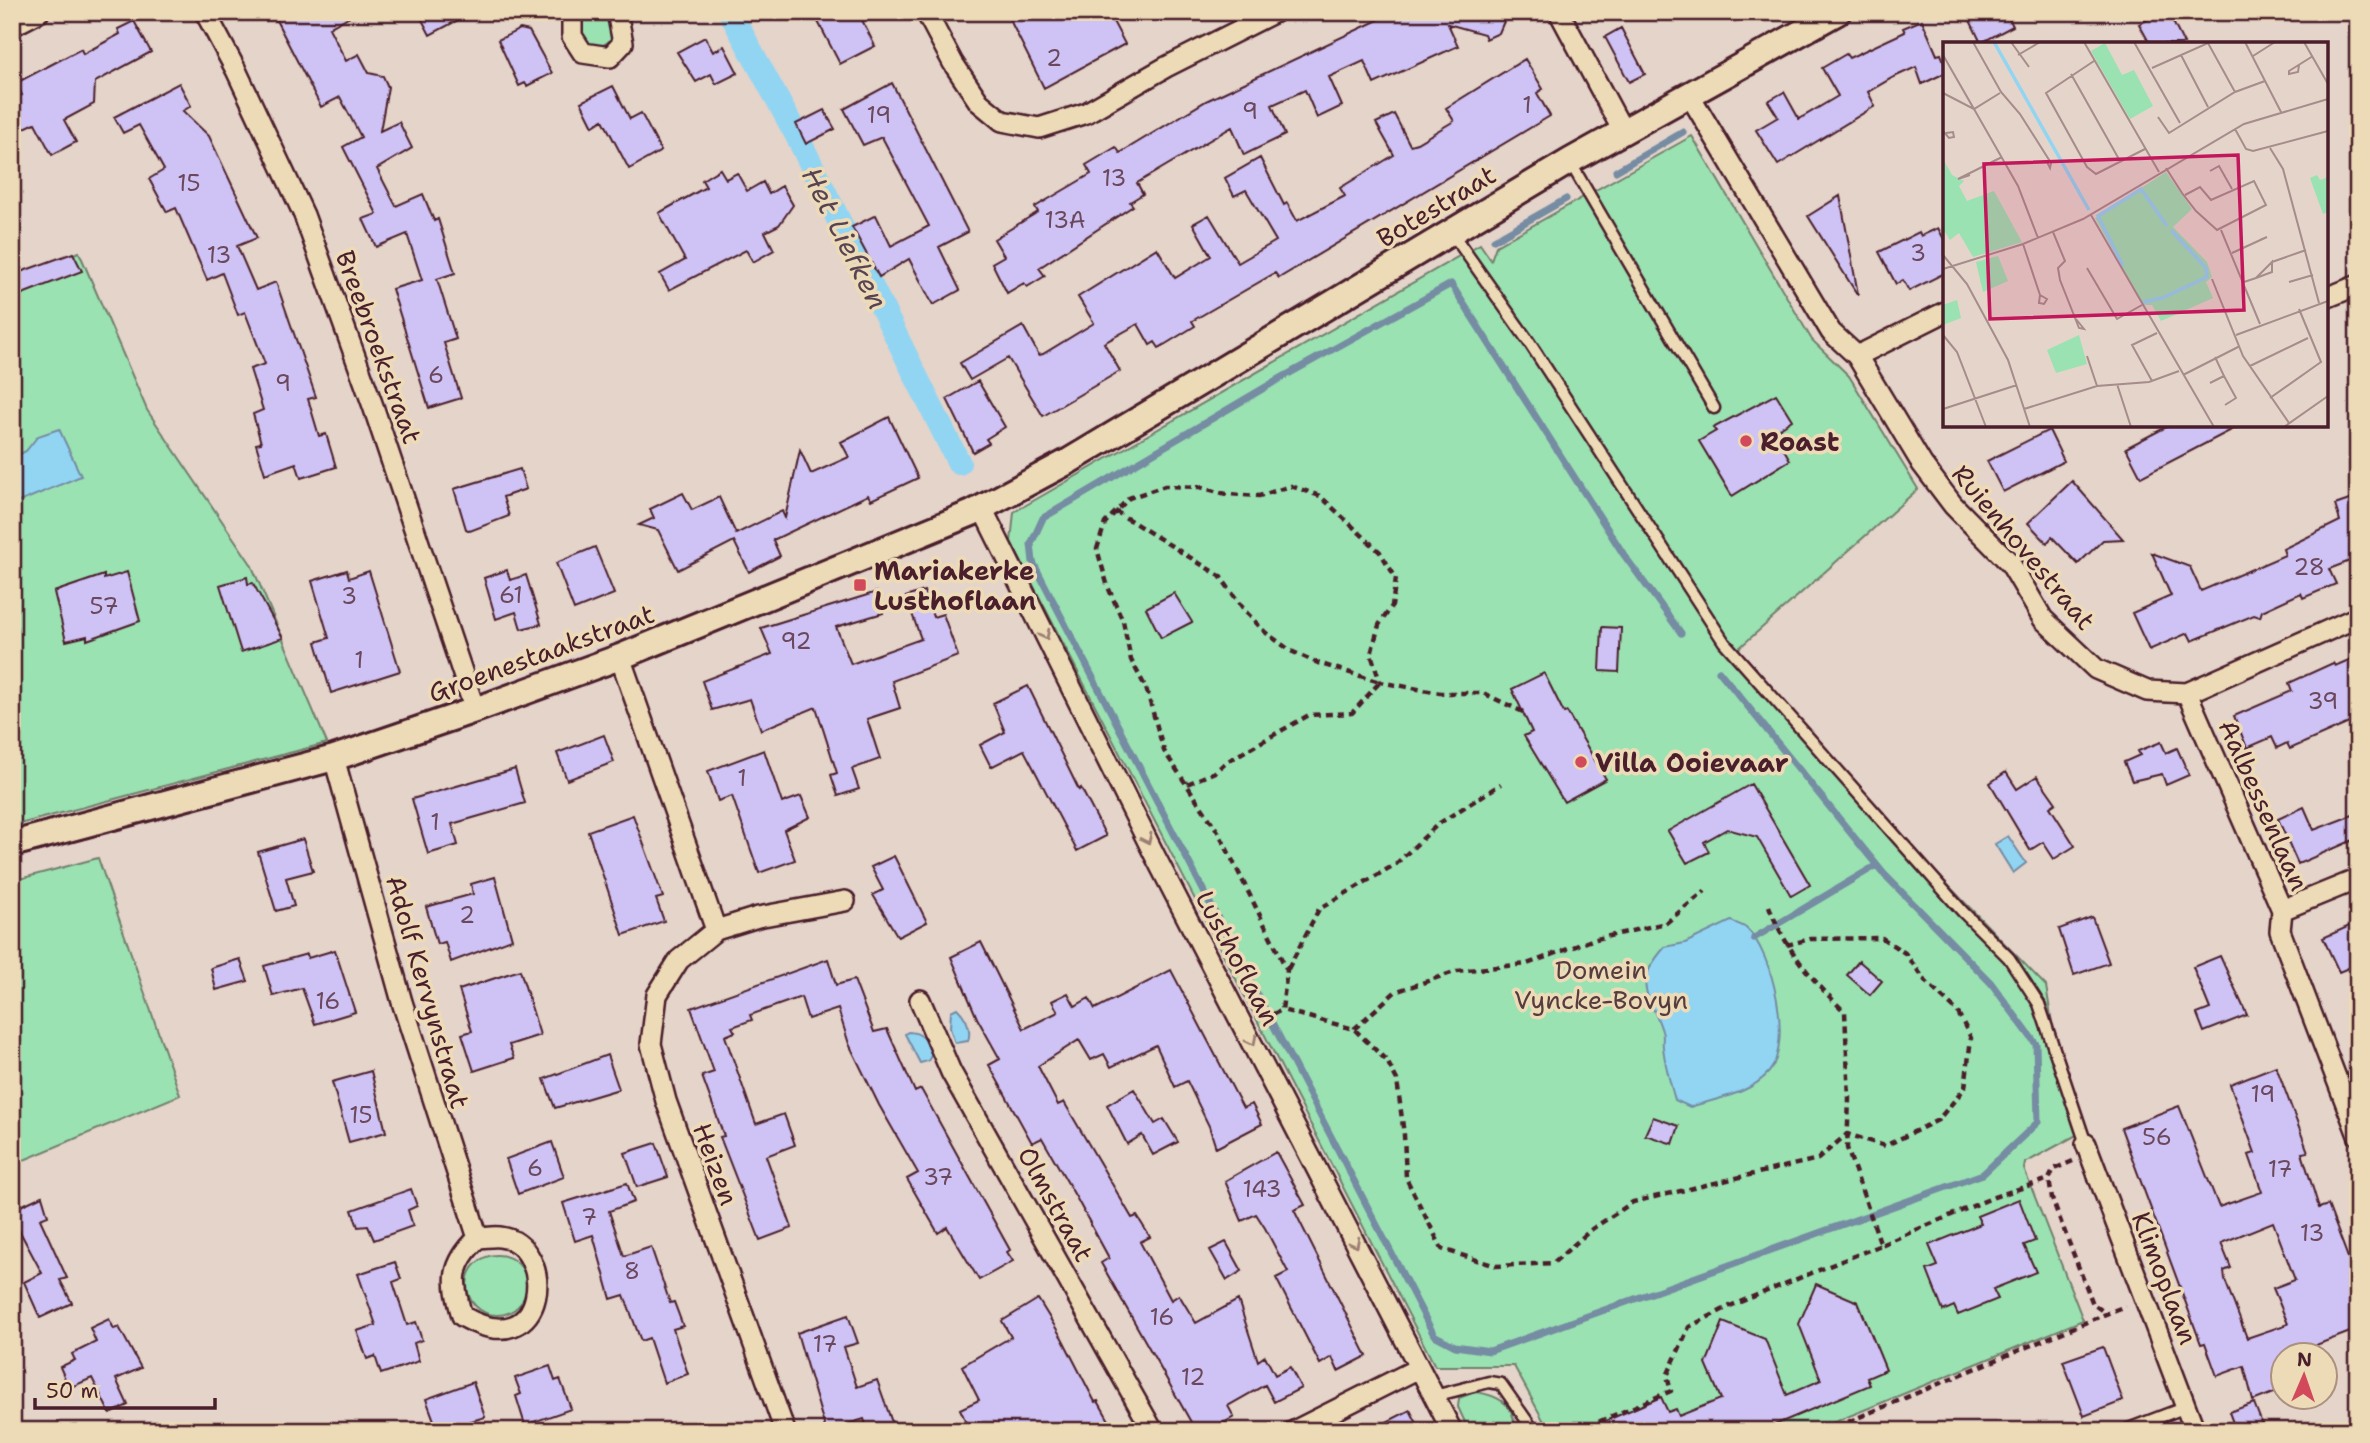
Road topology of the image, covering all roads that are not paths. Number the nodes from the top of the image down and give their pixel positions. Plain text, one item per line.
1 (39, 12) edge
2 (205, 12) edge
3 (572, 12) edge
4 (617, 12) edge
5 (926, 12) edge
6 (1559, 12) edge
7 (1838, 12) edge
8 (1270, 13) edge
9 (12, 26) edge
10 (1689, 94) junction
11 (1624, 132) junction
12 (1570, 161) junction
13 (1451, 231) junction
14 (2358, 285) edge
15 (2328, 297) edge
16 (1943, 313) edge
17 (1857, 356) junction
18 (1714, 408) dead end
19 (1069, 461) joint
20 (982, 508) junction
21 (2358, 617) edge
22 (620, 657) junction
23 (2187, 693) junction
24 (475, 710) junction
25 (334, 758) junction
26 (12, 844) edge
27 (2358, 878) edge
28 (845, 901) dead end
29 (2282, 910) junction
30 (716, 930) junction
31 (920, 1000) dead end
32 (2358, 1135) edge
33 (2088, 1150) joint
34 (478, 1238) junction
35 (1419, 1368) junction
36 (1434, 1396) junction
37 (2186, 1407) junction
38 (785, 1431) edge
39 (1153, 1431) edge
40 (1294, 1431) edge
41 (1452, 1431) edge
42 (1534, 1431) edge
43 (2123, 1431) edge
44 (2195, 1431) edge

1 - 9 street
2 - 24 street, Breebroekstraat
3 - 4 street
5 - 8 street
6 - 11 street
7 - 10 street, Botestraat
10 - 11 street, Botestraat
10 - 17 street, Ruienhovestraat
11 - 12 street, Botestraat
12 - 13 street, Botestraat
12 - 18 lane
13 - 19 street, Botestraat
13 - 33 lane
14 - 15 street
16 - 17 street
17 - 23 street, Ruienhovestraat
19 - 20 street, Groenestaakstraat
20 - 22 street, Groenestaakstraat
20 -> 35 street, Lusthoflaan
21 - 23 street, Ruienhovestraat
22 - 24 street, Groenestaakstraat
22 - 30 street
23 - 29 street, Aalbessenlaan
24 - 25 street, Groenestaakstraat
25 - 26 street, Groenestaakstraat
25 - 34 street, Adolf Kervynstraat
27 - 29 street
28 - 30 street, Heizen
29 - 32 street, Aalbessenlaan
30 - 38 street, Heizen
31 - 39 street, Olmstraat
33 - 37 street, Klimoplaan
34 - 34 street
35 - 36 street, Lusthoflaan
35 - 40 street
36 - 41 street, Lusthoflaan
36 - 42 lane
37 - 43 lane
37 - 44 street, Klimoplaan

